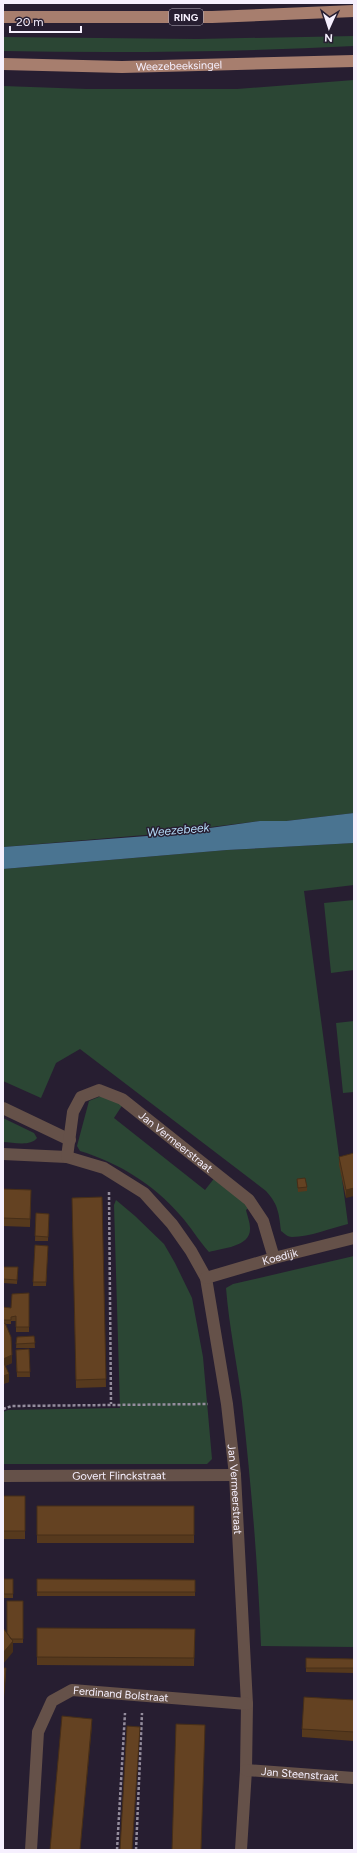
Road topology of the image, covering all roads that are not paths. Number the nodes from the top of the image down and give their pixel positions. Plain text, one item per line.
1 (3, 11) edge
2 (354, 11) edge
3 (19, 17) junction
4 (3, 18) edge
5 (354, 61) edge
6 (3, 64) edge
7 (3, 1108) edge
8 (70, 1140) junction
9 (3, 1154) edge
10 (67, 1157) junction
11 (354, 1238) edge
12 (274, 1258) junction
13 (206, 1278) junction
14 (235, 1475) junction
15 (3, 1476) edge
16 (247, 1704) junction
17 (246, 1770) junction
18 (354, 1778) edge
19 (31, 1850) edge
20 (241, 1850) edge

1 - 3 main road
2 - 3 main road, RING
3 - 4 main road, RING
5 - 6 main road, Weezebeeksingel
7 - 8 street
8 - 10 street, Jan Vermeerstraat
8 - 12 street, Jan Vermeerstraat
9 - 10 street, Jan Vermeerstraat
10 - 13 street, Jan Vermeerstraat
11 - 12 street, Koedijk
12 - 13 street, Koedijk
13 - 14 street, Jan Vermeerstraat
14 - 15 street, Govert Flinckstraat
14 - 16 street, Jan Vermeerstraat
16 - 17 street, Jan Vermeerstraat
16 - 19 street, Ferdinand Bolstraat
17 - 18 street, Jan Steenstraat
17 - 20 street, Jan Vermeerstraat

